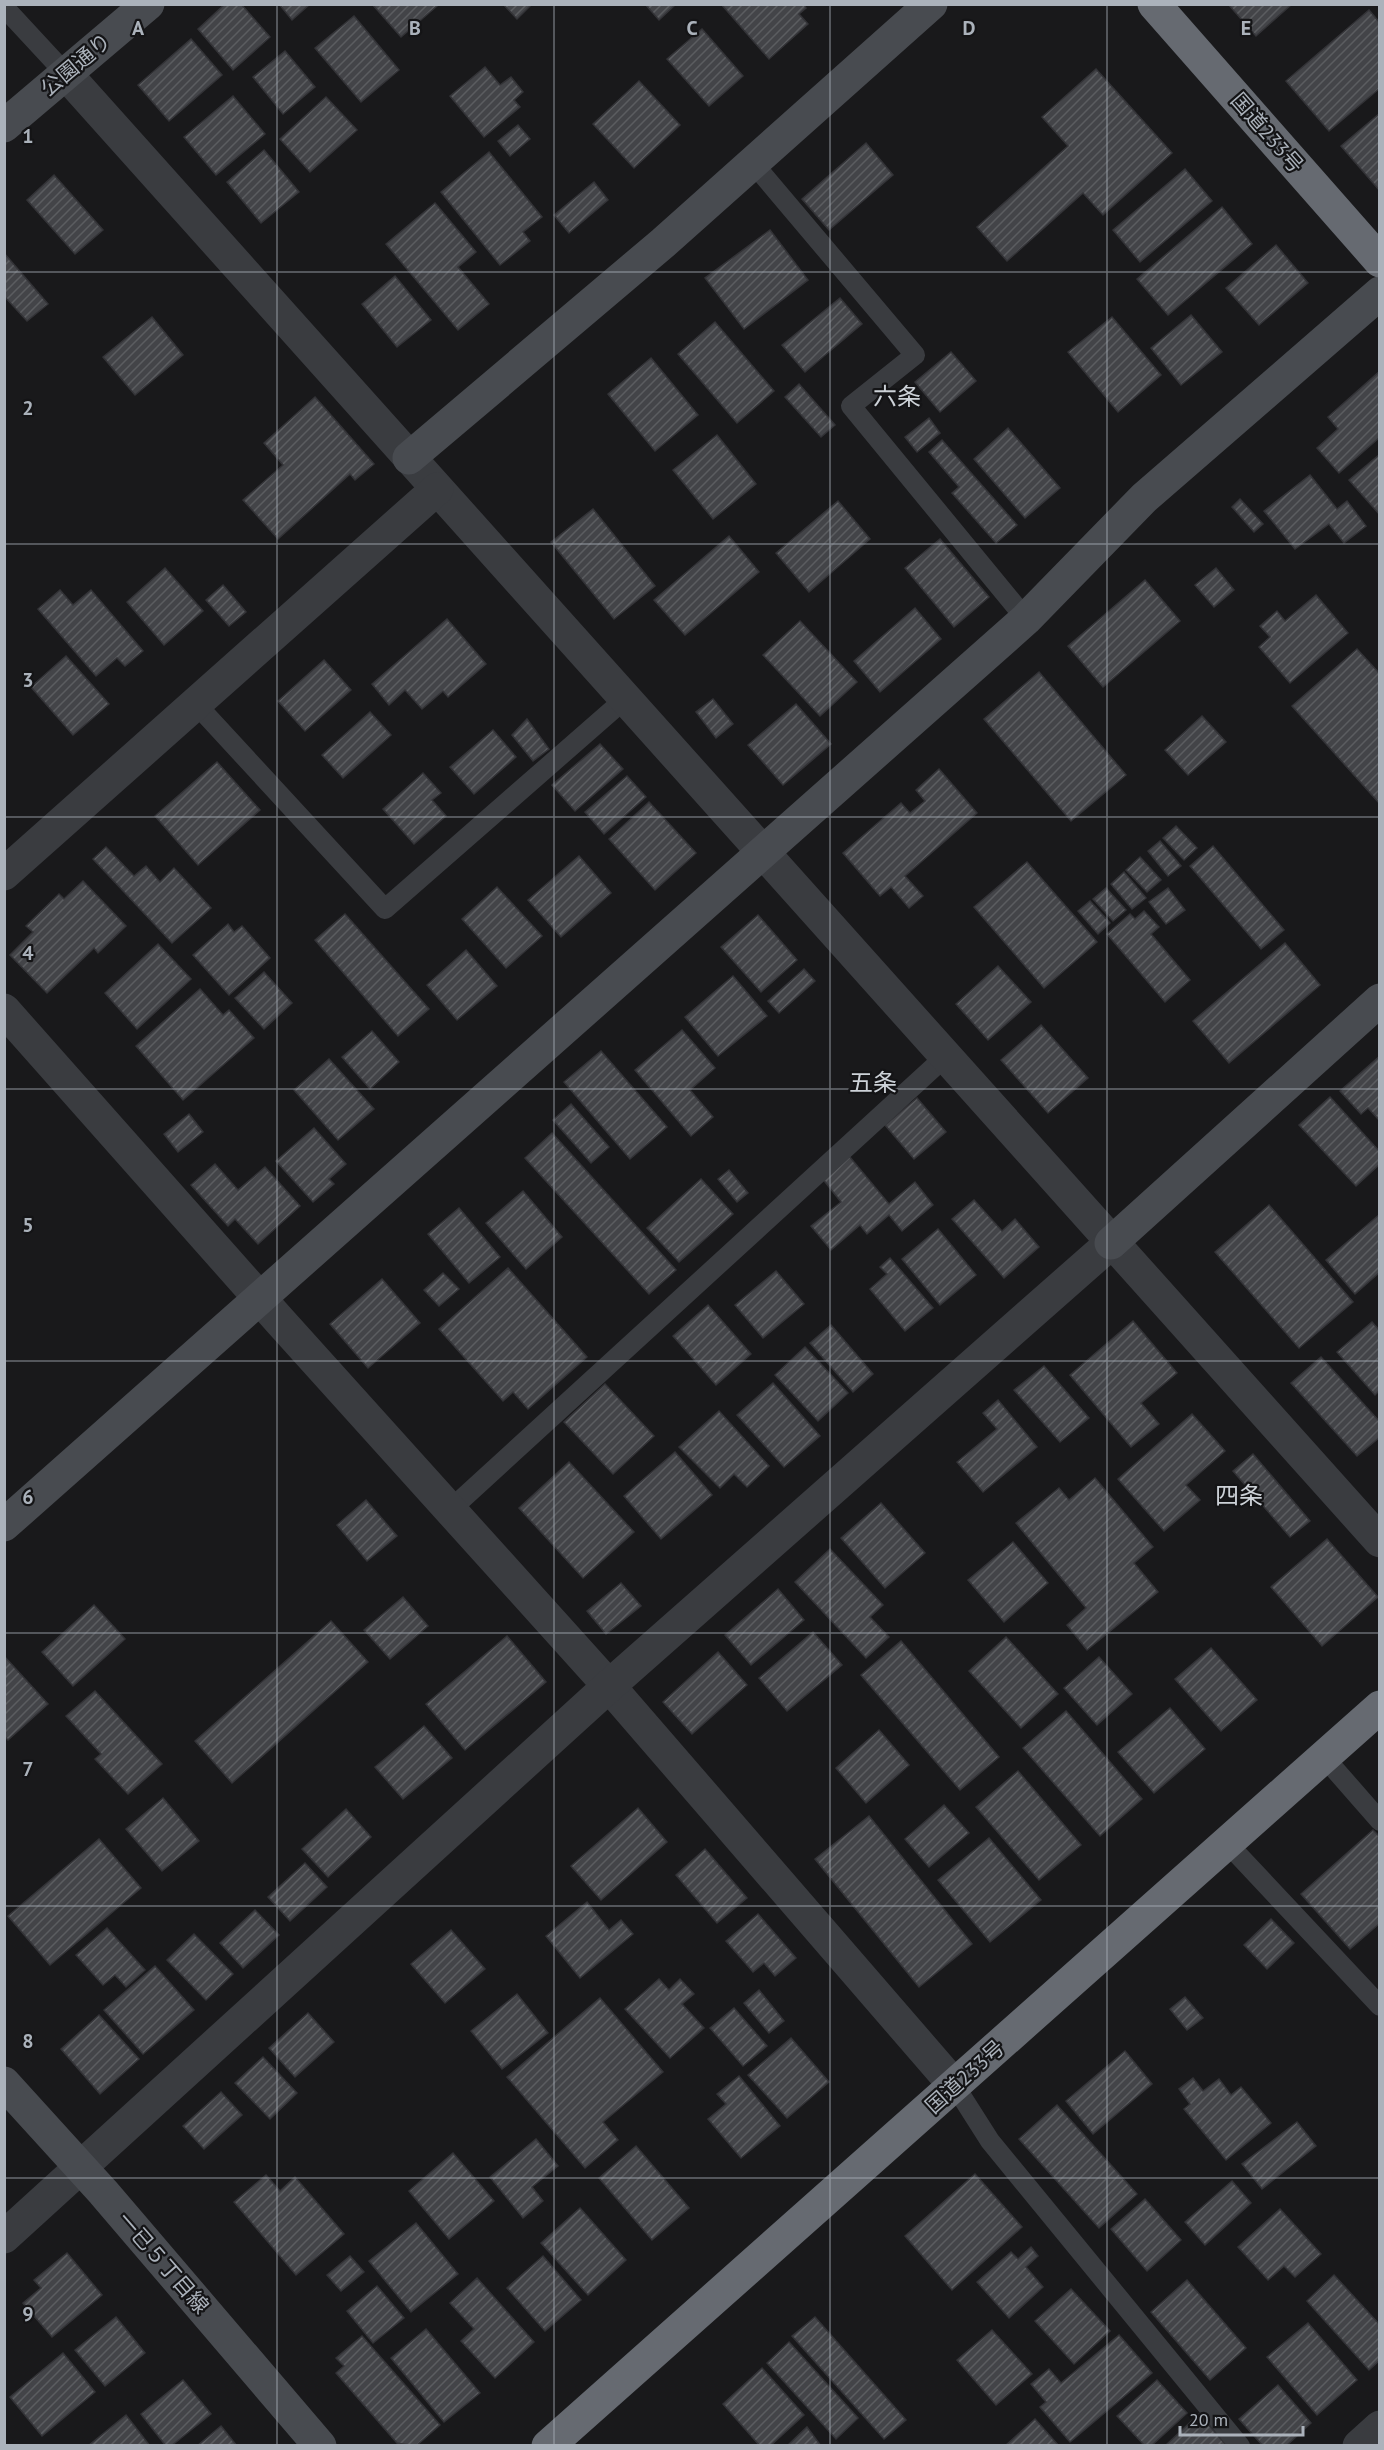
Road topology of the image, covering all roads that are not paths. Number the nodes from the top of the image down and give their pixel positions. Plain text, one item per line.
1 (148, 4) edge
2 (931, 4) edge
3 (1154, 4) edge
4 (4, 7) edge
5 (66, 74) junction
6 (4, 126) edge
7 (753, 163) junction
8 (1380, 261) edge
9 (1380, 293) edge
10 (409, 458) junction
11 (436, 489) junction
12 (1026, 619) junction
13 (625, 699) junction
14 (196, 704) junction
15 (763, 854) junction
16 (4, 874) edge
17 (1380, 1000) edge
18 (4, 1010) edge
19 (946, 1056) junction
20 (1112, 1243) junction
21 (259, 1298) junction
22 (450, 1510) junction
23 (4, 1525) edge
24 (1380, 1541) edge
25 (609, 1686) junction
26 (1380, 1707) edge
27 (1324, 1757) junction
28 (1380, 1821) edge
29 (1227, 1843) junction
30 (1380, 2006) edge
31 (4, 2083) edge
32 (955, 2086) junction
33 (81, 2169) junction
34 (4, 2237) edge
35 (1380, 2427) edge
36 (320, 2445) edge
37 (548, 2445) edge
38 (1240, 2445) edge
39 (1359, 2445) edge

1 - 5 street, 公園通り
2 - 7 street
3 - 8 highway, 国道233号
4 - 5 lane
5 - 6 street, 公園通り
5 - 10 street
7 - 10 street
7 - 12 lane
9 - 12 street
10 - 11 street
11 - 13 street
11 - 14 street
12 - 15 street
13 - 14 lane
13 - 15 street
14 - 16 street
15 - 19 street
15 - 21 street
17 - 20 street
18 - 21 street
19 - 20 street
19 - 22 lane
20 - 24 street
20 - 25 street
21 - 22 street
21 - 23 street
22 - 25 street
25 - 32 street
25 - 33 street
26 - 27 highway, 国道233号
27 - 28 lane
27 - 29 highway, 国道233号
29 - 30 lane
29 - 32 highway, 国道233号
31 - 33 street, 一已５丁目線
32 - 37 highway, 国道233号
32 - 38 lane
33 - 34 street
33 - 36 street, 一已５丁目線
35 - 39 street

